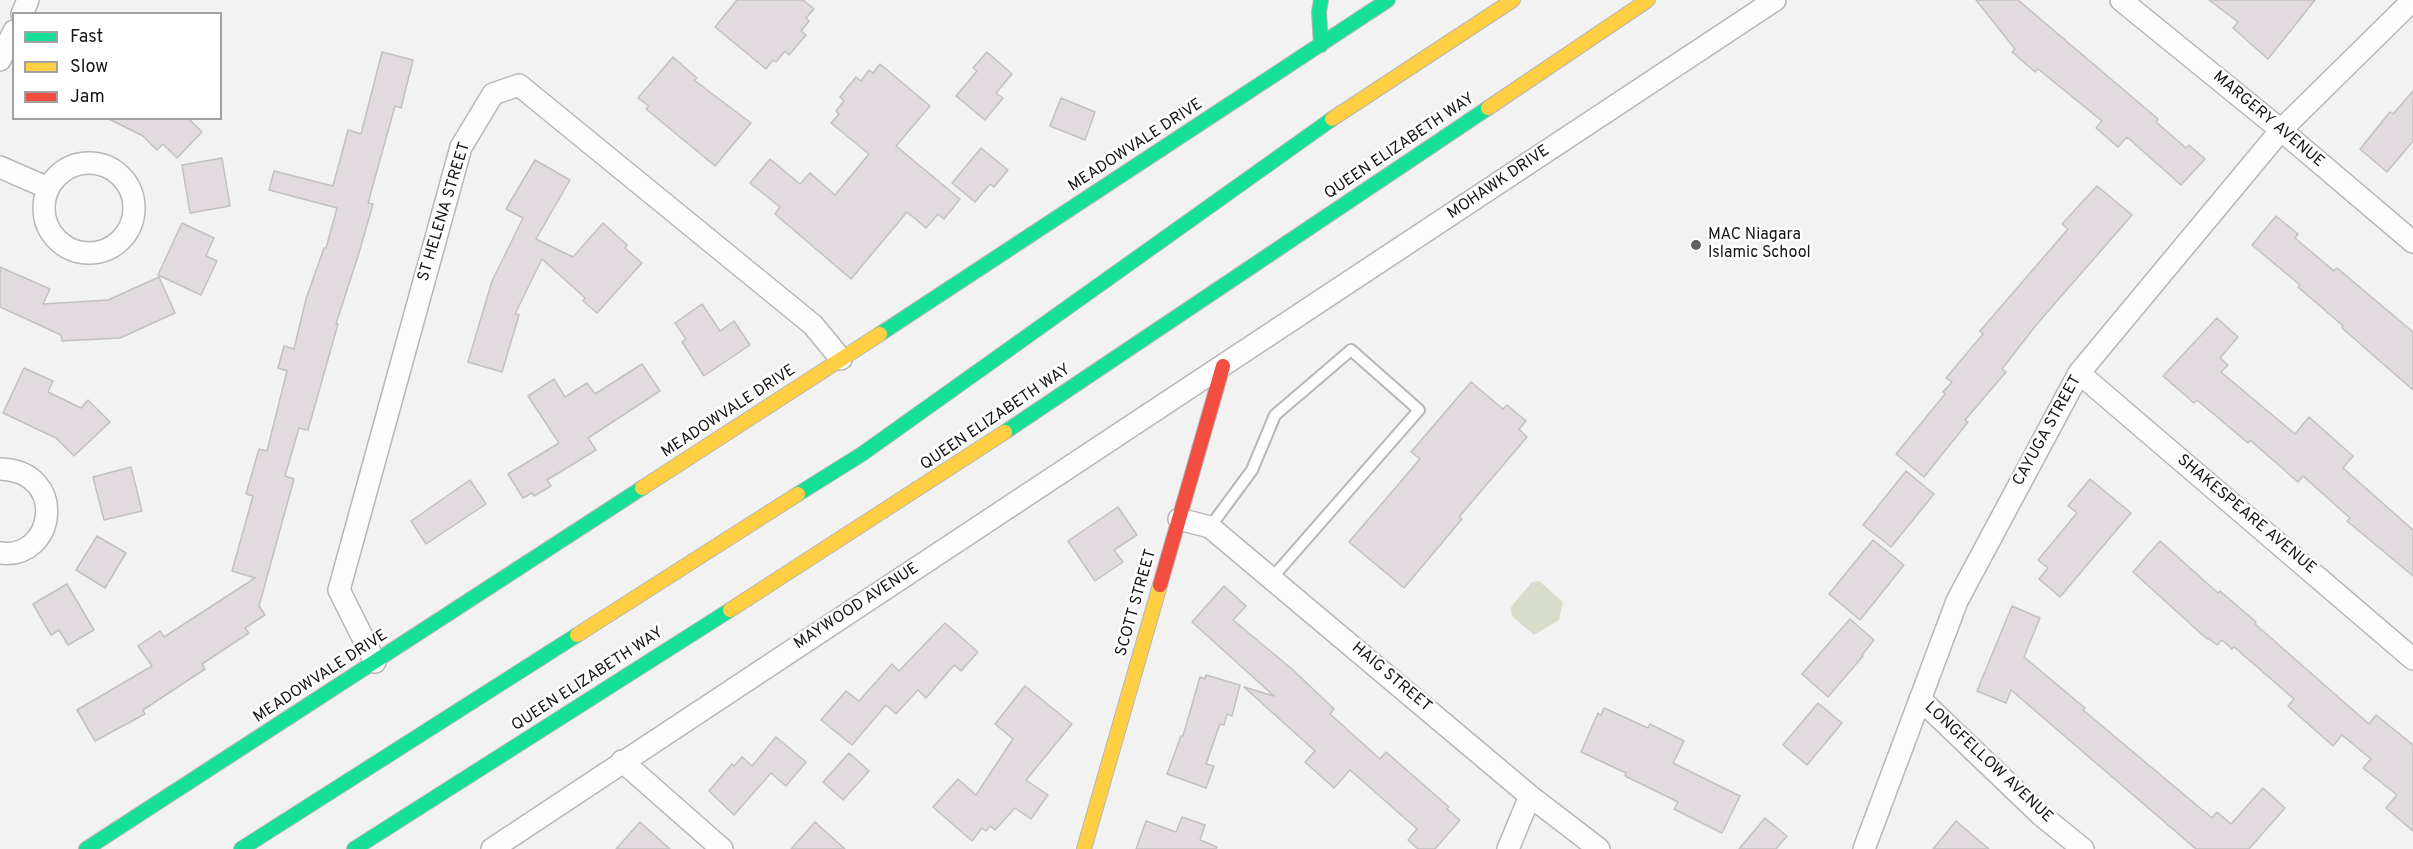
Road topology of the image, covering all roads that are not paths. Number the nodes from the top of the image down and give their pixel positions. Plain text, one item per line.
1 (1322, 0) edge
2 (1361, 0) edge
3 (1388, 0) edge
4 (1513, 0) edge
5 (1648, 0) edge
6 (1775, 0) edge
7 (2121, 0) edge
8 (2413, 0) edge
9 (1369, 13) junction
10 (12, 35) edge
11 (1321, 45) junction
12 (0, 60) edge
13 (2281, 130) junction
14 (0, 167) edge
15 (48, 188) junction
16 (2413, 242) edge
17 (841, 359) junction
18 (1223, 366) junction
19 (2079, 373) junction
20 (0, 469) edge
21 (1179, 519) junction
22 (1210, 527) junction
23 (855, 530) junction
24 (0, 553) edge
25 (1272, 578) junction
26 (2413, 659) edge
27 (375, 662) junction
28 (1920, 699) junction
29 (622, 761) junction
30 (495, 776) dead end
31 (1530, 795) junction
32 (86, 849) edge
33 (242, 849) edge
34 (354, 849) edge
35 (492, 849) edge
36 (723, 849) edge
37 (1084, 849) edge
38 (1508, 849) edge
39 (1599, 849) edge
40 (1864, 849) edge
41 (2083, 849) edge

1 - 11 main road
2 - 9 main road
3 - 9 main road, MEADOWVALE DRIVE
4 - 33 main road
5 - 23 main road, QUEEN ELIZABETH WAY
6 - 18 street, MOHAWK DRIVE
7 - 13 street, MARGERY AVENUE
8 - 13 street, CAYUGA STREET
9 - 11 main road, MEADOWVALE DRIVE
10 - 12 street
11 - 17 main road, MEADOWVALE DRIVE
13 - 16 street, MARGERY AVENUE
13 - 19 street, CAYUGA STREET
14 - 15 street
15 - 15 street
17 - 27 main road, MEADOWVALE DRIVE
17 - 27 street, ST HELENA STREET
18 - 21 main road, SCOTT STREET
18 - 29 street, MAYWOOD AVENUE
19 - 26 street, SHAKESPEARE AVENUE
19 - 28 street, CAYUGA STREET
20 - 24 street
21 - 22 street, HAIG STREET
21 - 37 main road, SCOTT STREET
22 - 25 street, HAIG STREET
22 - 25 lane
23 - 30 main road
23 - 34 main road, QUEEN ELIZABETH WAY
25 - 31 street, HAIG STREET
27 - 32 main road, MEADOWVALE DRIVE
28 - 40 street, CAYUGA STREET
28 - 41 street, LONGFELLOW AVENUE
29 - 35 street, MAYWOOD AVENUE
29 - 36 street
31 - 38 street
31 - 39 street, HAIG STREET

